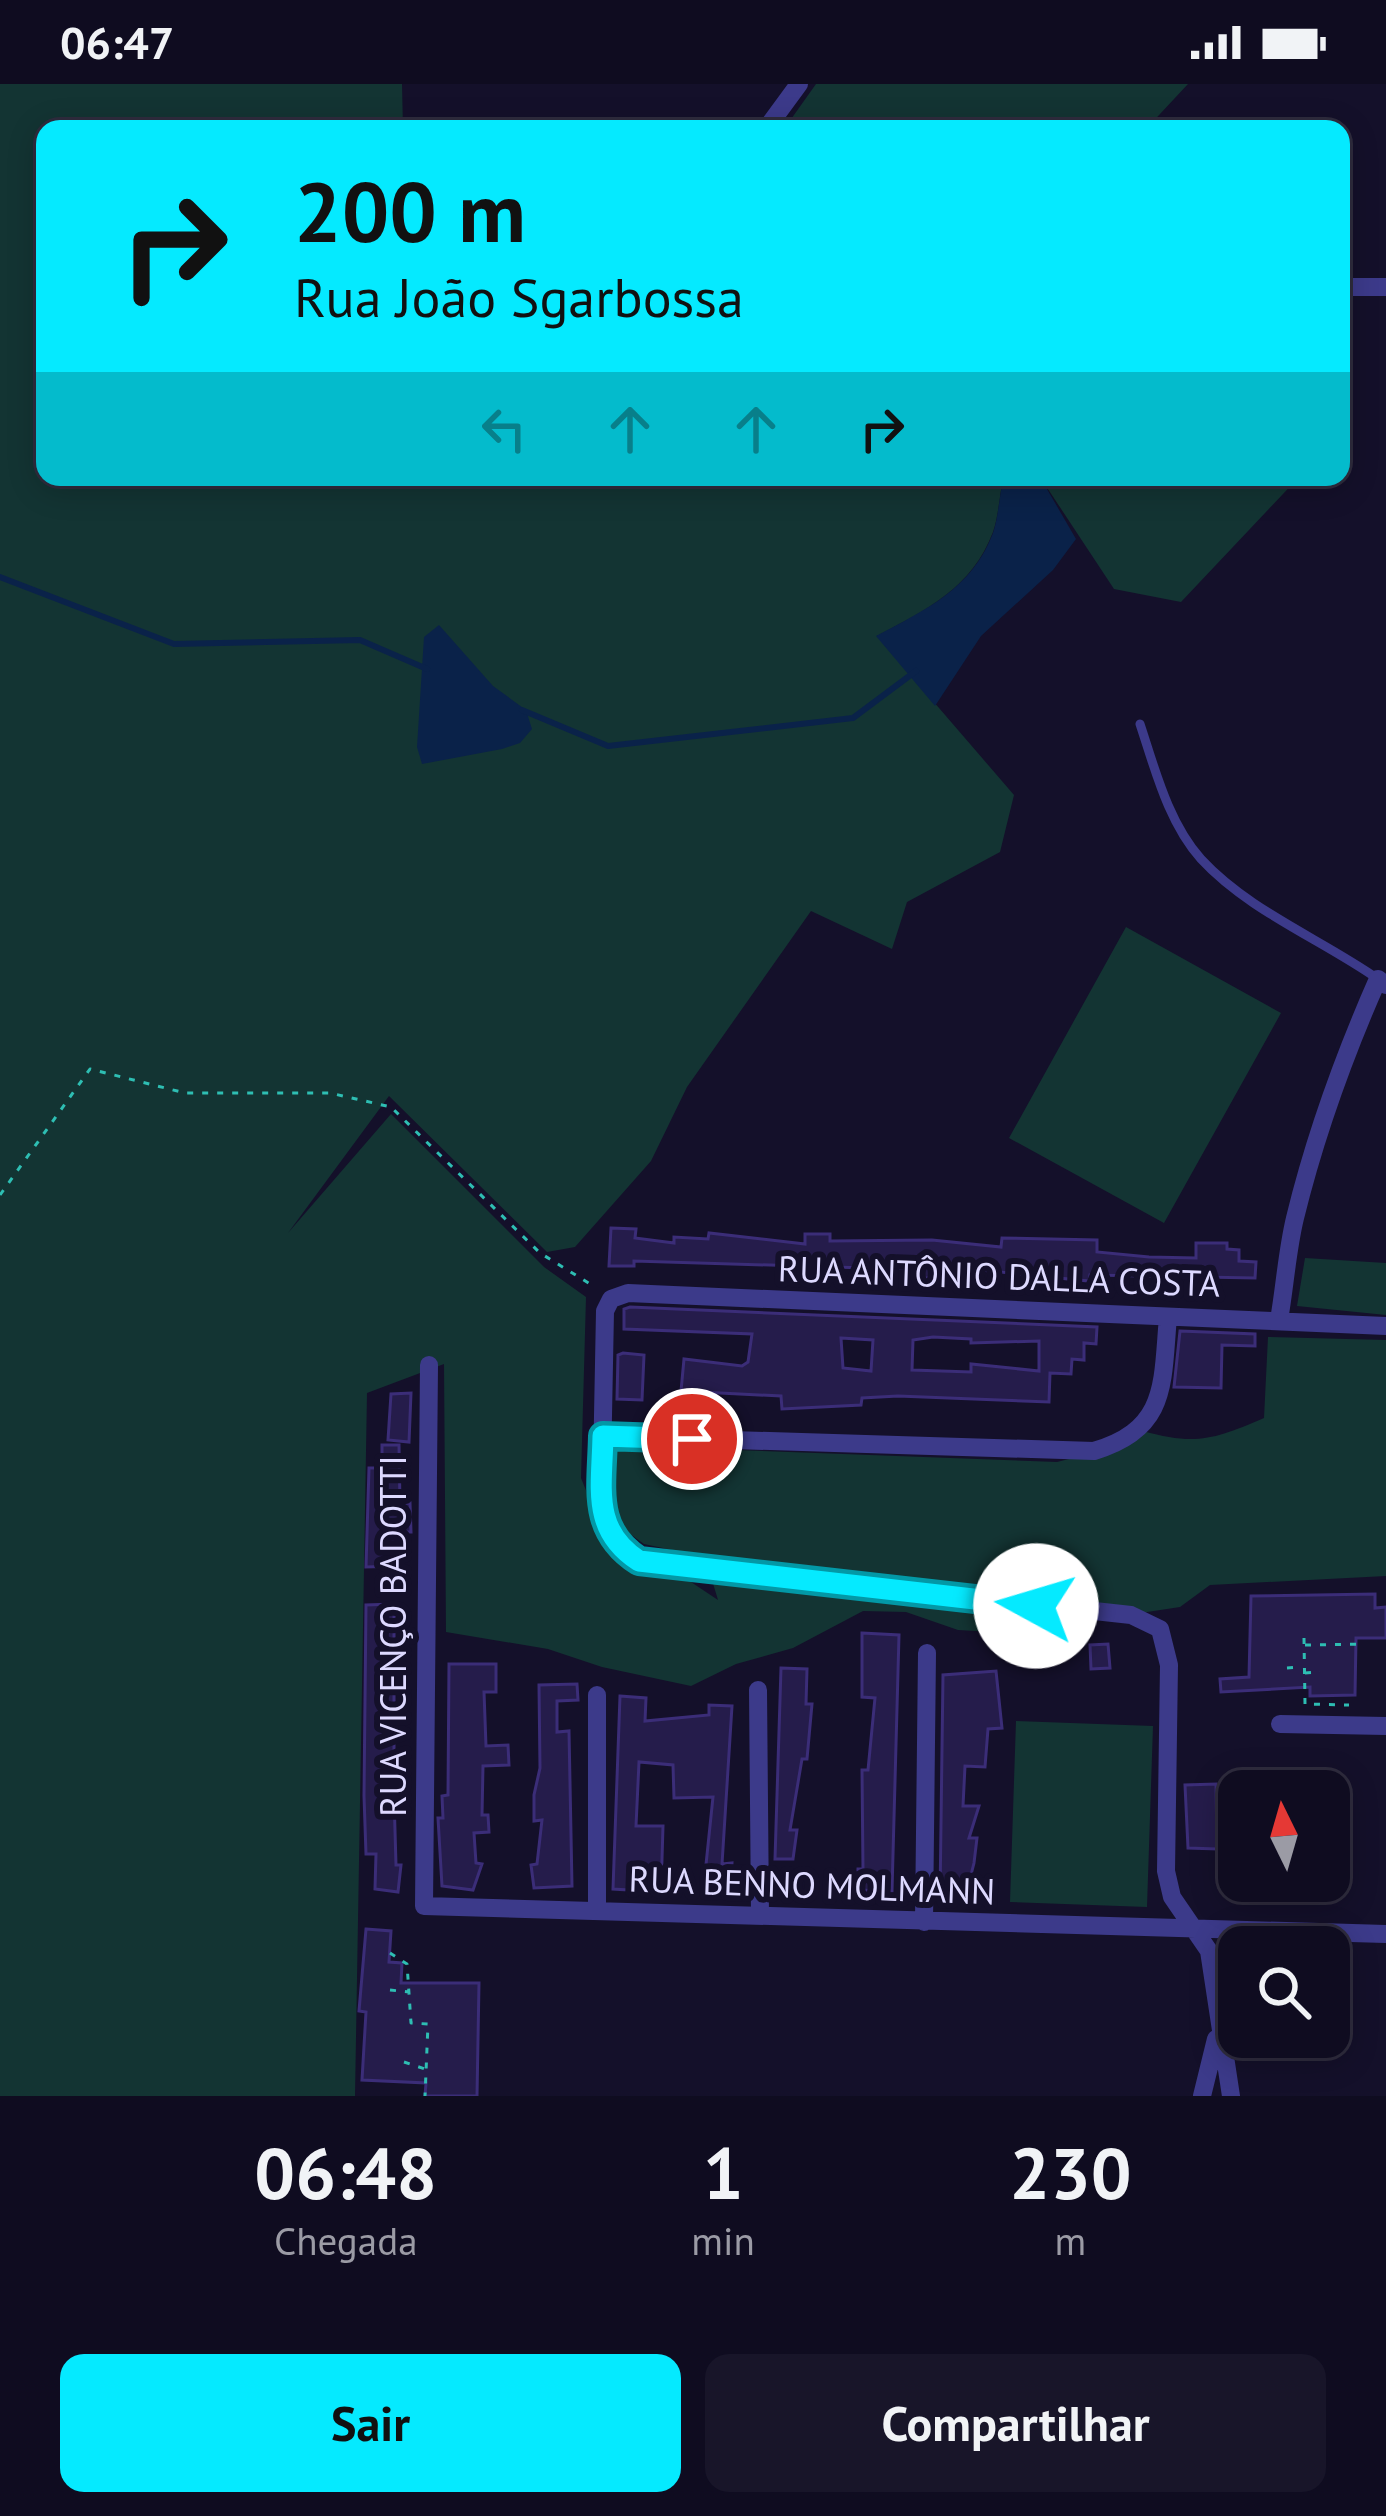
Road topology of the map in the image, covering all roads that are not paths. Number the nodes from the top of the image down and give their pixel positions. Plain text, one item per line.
1 (799, 84) edge
2 (773, 120) edge
3 (1350, 287) edge
4 (1386, 287) edge
5 (1140, 724) dead end
6 (1382, 982) edge
7 (1168, 1317) junction
8 (1279, 1320) junction
9 (1386, 1326) edge
10 (429, 1365) dead end
11 (603, 1436) junction
12 (927, 1653) dead end
13 (758, 1690) dead end
14 (597, 1694) dead end
15 (1280, 1724) dead end
16 (1386, 1726) edge
17 (424, 1906) joint
18 (597, 1911) junction
19 (760, 1916) junction
20 (923, 1922) junction
21 (1198, 1929) junction
22 (1386, 1934) edge
23 (1218, 2034) joint
24 (1223, 2058) edge
25 (1202, 2096) edge
26 (1231, 2096) edge

1 - 2 street
3 - 4 street
5 - 6 lane
6 - 8 street
7 - 8 street, RUA ANTÔNIO DALLA COSTA
7 - 11 street
7 - 11 street, RUA ANTÔNIO DALLA COSTA
8 - 9 street, RUA ANTÔNIO DALLA COSTA
10 - 17 street, RUA VICENÇO BADOTTI
11 - 21 street
12 - 20 street
13 - 19 street
14 - 18 street
15 - 16 street
17 - 18 street, RUA BENNO MOLMANN
18 - 19 street, RUA BENNO MOLMANN
19 - 20 street, RUA BENNO MOLMANN
20 - 21 street, RUA BENNO MOLMANN
21 - 22 street, RUA BENNO MOLMANN
21 - 23 street
23 - 25 street
24 - 26 street

